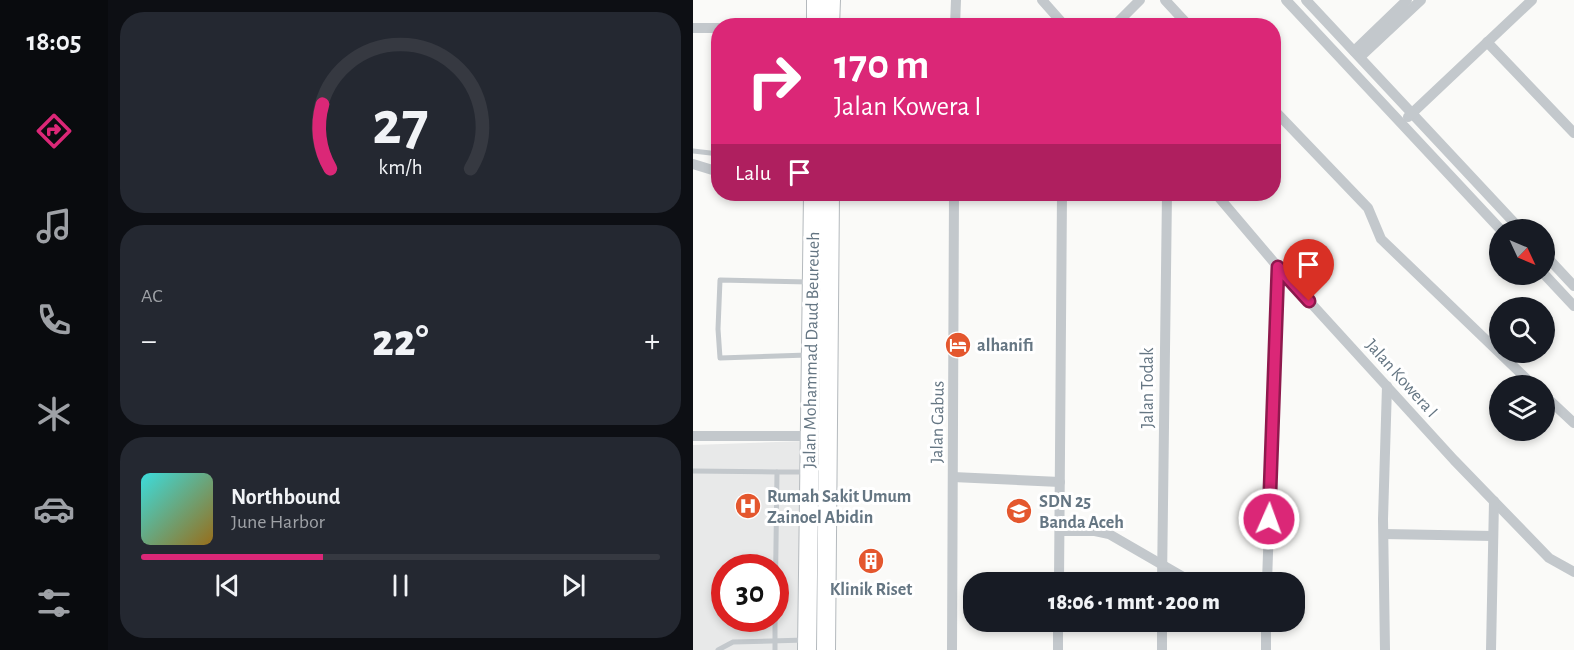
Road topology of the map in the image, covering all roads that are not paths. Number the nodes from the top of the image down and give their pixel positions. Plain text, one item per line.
1 (816, 0) edge
2 (831, 0) edge
3 (956, 0) edge
4 (1043, 0) edge
5 (1140, 0) edge
6 (1165, 0) edge
7 (1285, 0) edge
8 (1306, 0) edge
9 (1407, 0) edge
10 (1421, 0) edge
11 (1532, 0) edge
12 (816, 18) edge
13 (830, 18) edge
14 (955, 18) edge
15 (1057, 18) edge
16 (1122, 18) edge
17 (1182, 18) edge
18 (693, 28) edge
19 (711, 28) edge
20 (1487, 42) junction
21 (1357, 54) junction
22 (1411, 114) junction
23 (1281, 117) edge
24 (1401, 123) junction
25 (1574, 133) edge
26 (693, 151) edge
27 (711, 153) edge
28 (693, 164) edge
29 (711, 170) edge
30 (813, 201) edge
31 (830, 201) edge
32 (954, 201) edge
33 (1062, 201) edge
34 (1167, 201) edge
35 (1222, 201) edge
36 (1491, 219) edge
37 (1511, 219) edge
38 (1555, 266) edge
39 (1278, 267) junction
40 (812, 282) junction
41 (1554, 285) edge
42 (1574, 286) edge
43 (1574, 306) edge
44 (812, 355) junction
45 (1523, 375) edge
46 (1387, 386) junction
47 (1555, 405) edge
48 (1574, 423) edge
49 (693, 436) edge
50 (811, 436) junction
51 (693, 471) edge
52 (777, 472) junction
53 (810, 472) junction
54 (953, 477) junction
55 (1060, 482) junction
56 (1494, 501) junction
57 (1060, 531) junction
58 (1384, 534) junction
59 (1493, 536) junction
60 (776, 554) edge
61 (1162, 565) junction
62 (1573, 570) edge
63 (1059, 572) edge
64 (1162, 572) edge
65 (1174, 572) edge
66 (1267, 572) edge
67 (817, 622) junction
68 (775, 632) edge
69 (1059, 632) edge
70 (1162, 632) edge
71 (1265, 632) edge
72 (775, 641) junction
73 (807, 645) edge
74 (718, 650) edge
75 (775, 650) edge
76 (826, 650) edge
77 (952, 650) edge
78 (1058, 650) edge
79 (1162, 650) edge
80 (1266, 650) edge
81 (1385, 650) edge
82 (1491, 650) edge

1 - 12 highway
2 - 13 highway
3 - 14 street
4 - 15 street
5 - 16 street
6 - 17 street
7 - 24 street
8 - 21 street
9 - 21 street
10 - 21 street
11 - 20 street
18 - 19 street
20 - 22 street
20 - 25 street
21 - 22 street
22 - 24 street
22 - 37 street
23 - 45 street
24 - 36 street
26 - 27 lane
28 - 29 street
30 - 40 highway, Jalan Mohammad Daud Beureueh
31 - 67 highway, Jalan Mohammad Daud Beureueh
32 - 54 street, Jalan Gabus
33 - 55 street
34 - 61 street, Jalan Todak
35 - 39 street, Jalan Kowera I
38 - 42 street
39 - 46 street, Jalan Kowera I
39 - 66 street
40 - 44 highway, Jalan Mohammad Daud Beureueh
40 - 44 lane
41 - 43 street
44 - 50 highway, Jalan Mohammad Daud Beureueh
46 - 56 street, Jalan Kowera I
46 - 58 street
47 - 48 street
49 - 50 street
50 - 53 highway, Jalan Mohammad Daud Beureueh
51 - 52 lane
52 - 53 lane
52 - 60 lane
53 - 67 highway, Jalan Mohammad Daud Beureueh
54 - 55 street
54 - 77 street, Jalan Gabus
55 - 57 street
56 - 59 street
56 - 62 street, Jalan Kowera I
57 - 61 street
57 - 63 street
58 - 59 street
58 - 81 street
59 - 82 street
61 - 64 street, Jalan Todak
61 - 65 street
67 - 73 highway, Jalan Mohammad Daud Beureueh
67 - 76 highway, Jalan Mohammad Daud Beureueh
68 - 72 lane
69 - 78 street
70 - 79 street
71 - 80 street
72 - 73 lane
72 - 74 lane
72 - 75 lane

